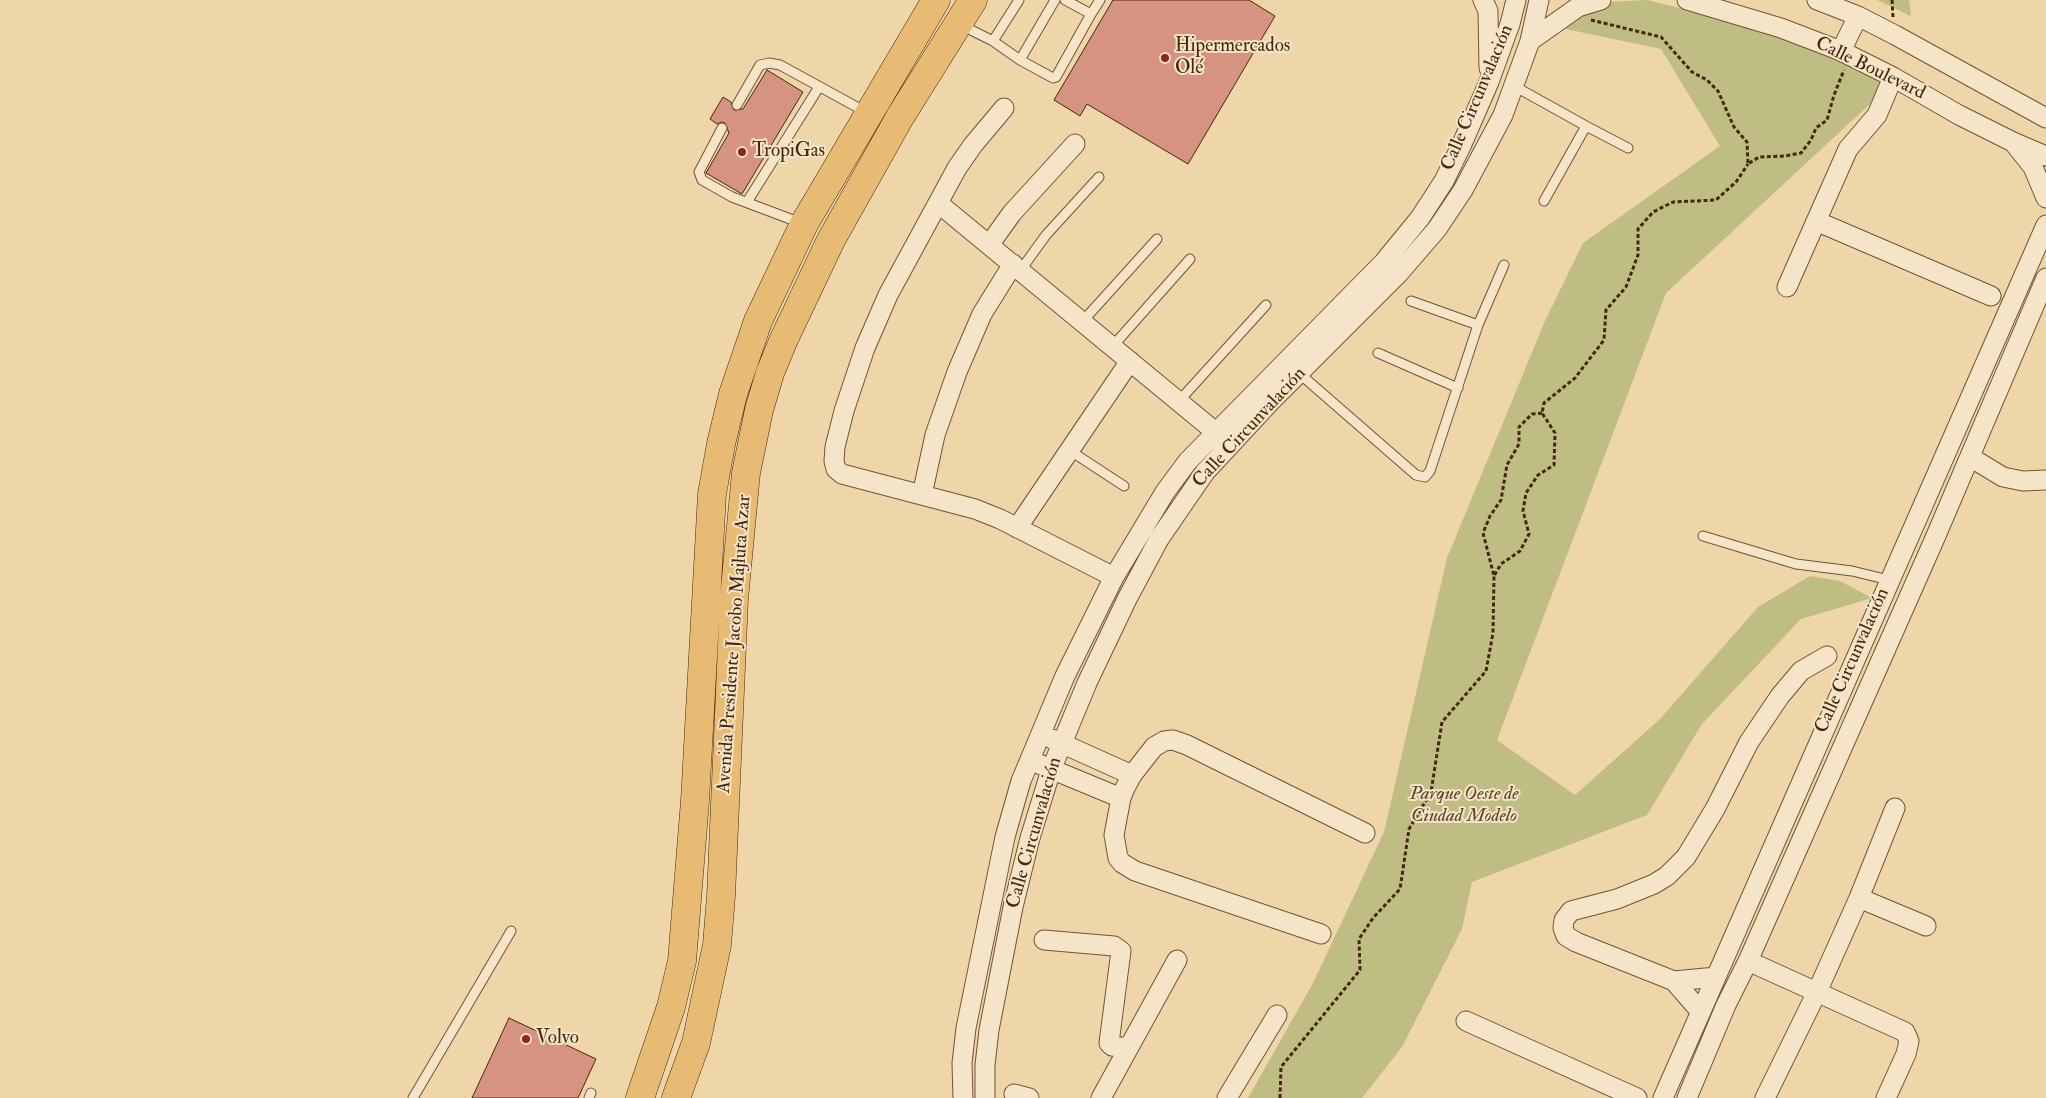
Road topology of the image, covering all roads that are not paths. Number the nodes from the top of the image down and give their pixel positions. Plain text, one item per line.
1 (936, 0) edge
2 (973, 0) edge
3 (1018, 0) edge
4 (1054, 0) edge
5 (1064, 0) edge
6 (1100, 0) edge
7 (1483, 0) edge
8 (1516, 0) edge
9 (1539, 0) edge
10 (1601, 0) edge
11 (1687, 0) edge
12 (1817, 0) edge
13 (1091, 14) junction
14 (1858, 16) junction
15 (958, 24) junction
16 (993, 41) junction
17 (1530, 41) junction
18 (1846, 53) junction
19 (1020, 60) junction
20 (1893, 77) junction
21 (1489, 82) junction
22 (1514, 86) junction
23 (819, 87) junction
24 (2046, 104) edge
25 (737, 105) dead end
26 (1004, 108) dead end
27 (2025, 108) junction
28 (868, 113) junction
29 (2046, 118) edge
30 (1586, 126) junction
31 (722, 128) dead end
32 (2013, 142) junction
33 (1074, 144) dead end
34 (1628, 148) dead end
35 (2046, 156) edge
36 (1099, 177) dead end
37 (2046, 198) edge
38 (1544, 201) dead end
39 (747, 202) junction
40 (938, 203) junction
41 (1816, 221) junction
42 (804, 224) junction
43 (2046, 225) edge
44 (1157, 238) dead end
45 (989, 245) junction
46 (1190, 258) dead end
47 (1504, 265) dead end
48 (1016, 267) junction
49 (2046, 278) edge
50 (1787, 287) dead end
51 (1991, 296) dead end
52 (1412, 301) dead end
53 (1266, 305) dead end
54 (1082, 322) junction
55 (1478, 325) junction
56 (1112, 347) junction
57 (1378, 353) dead end
58 (1130, 361) junction
59 (1300, 374) junction
60 (1458, 388) junction
61 (1179, 401) junction
62 (1215, 431) junction
63 (1231, 445) junction
64 (1069, 450) junction
65 (1970, 456) junction
66 (2046, 480) edge
67 (1124, 486) dead end
68 (922, 495) junction
69 (1017, 528) junction
70 (1703, 536) dead end
71 (1114, 577) junction
72 (1889, 580) junction
73 (1827, 656) dead end
74 (1039, 733) junction
75 (1062, 743) junction
76 (1028, 760) junction
77 (1051, 770) junction
78 (1132, 775) junction
79 (1121, 798) junction
80 (1895, 808) dead end
81 (1364, 833) dead end
82 (1859, 898) junction
83 (1926, 926) dead end
84 (511, 931) dead end
85 (1322, 934) dead end
86 (1044, 940) dead end
87 (1177, 960) dead end
88 (1748, 961) junction
89 (1716, 977) junction
90 (1674, 981) junction
91 (1817, 992) junction
92 (1704, 1004) junction
93 (1726, 1005) junction
94 (1277, 1015) dead end
95 (1466, 1021) dead end
96 (1128, 1048) junction
97 (413, 1098) edge
98 (640, 1098) edge
99 (676, 1098) edge
100 (963, 1098) edge
101 (984, 1098) edge
102 (1101, 1098) edge
103 (1227, 1098) edge
104 (1637, 1098) edge
105 (1663, 1098) edge
106 (1687, 1098) edge
107 (1765, 1098) edge
108 (1886, 1098) edge

1 - 28 main road, Avenida Presidente Jacobo Majluta Azar
2 - 15 main road, Avenida Presidente Jacobo Majluta Azar
3 - 16 lane
4 - 19 lane
5 - 13 lane
6 - 13 lane
7 - 21 street
8 - 21 street, Calle Circunvalación
9 - 17 street, Calle Circunvalación
10 - 17 street
11 - 18 street, Calle Boulevard
12 - 14 street, Calle Boulevard
13 - 19 lane
14 - 18 street
14 - 27 street, Calle Boulevard
15 - 16 lane
15 - 99 main road, Avenida Presidente Jacobo Majluta Azar
16 - 19 lane
17 - 22 street, Calle Circunvalación
18 - 20 street, Calle Boulevard
20 - 32 street, Calle Boulevard
20 - 41 street
21 - 62 street, Calle Circunvalación
22 - 30 lane
22 - 59 street, Calle Circunvalación
23 - 25 lane
23 - 28 lane
23 - 39 lane
24 - 27 street
26 - 40 street
27 - 29 street, Calle Boulevard
28 - 42 main road, Avenida Presidente Jacobo Majluta Azar
30 - 34 lane
30 - 38 lane
31 - 39 lane
32 - 35 street, Calle Boulevard
32 - 37 street
33 - 45 street
36 - 48 lane
39 - 42 lane
40 - 45 street
40 - 68 street
41 - 50 street
41 - 51 street
42 - 98 main road, Avenida Presidente Jacobo Majluta Azar
43 - 72 street, Calle Circunvalación
44 - 54 lane
45 - 48 street
46 - 56 lane
47 - 55 lane
48 - 54 street
48 - 68 street
49 - 65 street, Calle Circunvalación
52 - 55 lane
53 - 61 lane
54 - 56 street
55 - 60 lane
56 - 58 street
57 - 60 lane
58 - 61 street
58 - 64 street
59 - 60 lane
59 - 63 street, Calle Circunvalación
61 - 62 street
62 - 63 street
62 - 71 street, Calle Circunvalación
63 - 75 street, Calle Circunvalación
64 - 67 lane
64 - 69 street
65 - 66 street
65 - 88 street, Calle Circunvalación
68 - 69 street
69 - 71 street
70 - 72 lane
71 - 74 street, Calle Circunvalación
72 - 89 street, Calle Circunvalación
73 - 90 street
74 - 75 street
74 - 76 street, Calle Circunvalación
75 - 77 street, Calle Circunvalación
75 - 78 street
76 - 77 street
76 - 100 street, Calle Circunvalación
77 - 79 street
77 - 101 street, Calle Circunvalación
78 - 79 street
78 - 81 street
79 - 85 street
80 - 82 street
82 - 83 street
82 - 91 street
84 - 97 lane
86 - 96 street
87 - 96 street
88 - 91 street
88 - 93 street, Calle Circunvalación
89 - 90 street
89 - 92 street, Calle Circunvalación
90 - 92 street
91 - 107 street
91 - 108 street
92 - 93 street
92 - 105 street, Calle Circunvalación
93 - 106 street, Calle Circunvalación
94 - 103 street
95 - 104 street
96 - 102 street

